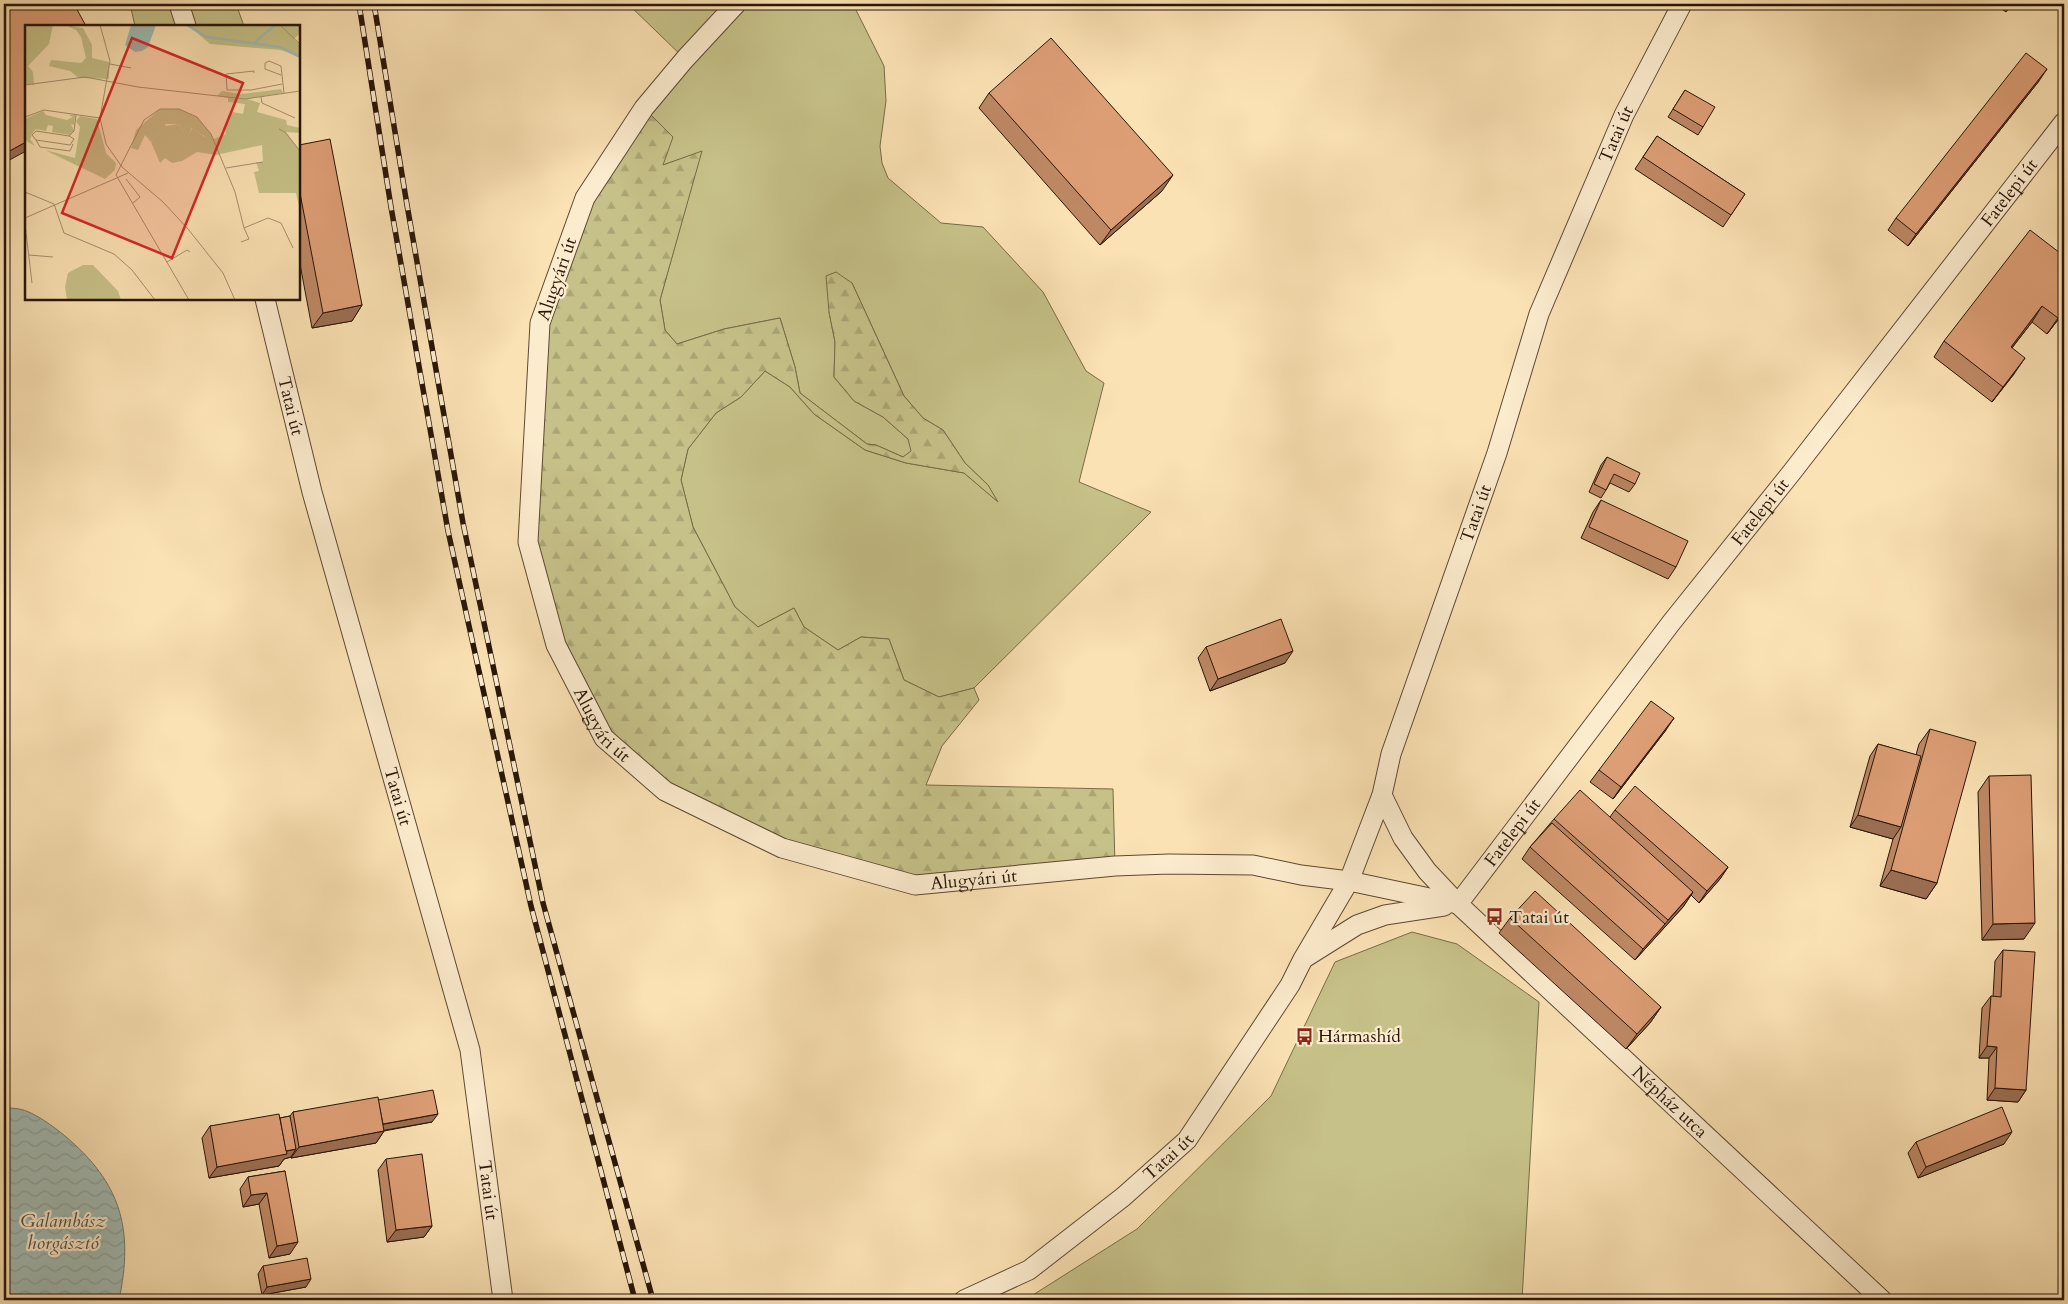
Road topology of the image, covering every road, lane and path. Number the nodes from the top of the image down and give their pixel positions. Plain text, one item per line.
1 (179, 4) edge
2 (736, 4) edge
3 (1682, 4) edge
4 (186, 25) edge
5 (2064, 122) edge
6 (264, 300) edge
7 (1382, 794) junction
8 (1350, 881) junction
9 (1458, 904) junction
10 (1303, 959) junction
11 (503, 1300) edge
12 (964, 1300) edge
13 (1882, 1300) edge

1 - 4 street
2 - 8 street, Alugyári út
3 - 7 street, Tatai út
5 - 9 street, Fatelepi út
6 - 11 street, Tatai út
7 - 8 street, Tatai út
7 - 9 street, Népház utca
8 - 9 street
8 - 10 street, Tatai út
9 - 10 street
9 - 13 street, Népház utca
10 - 12 street, Tatai út

